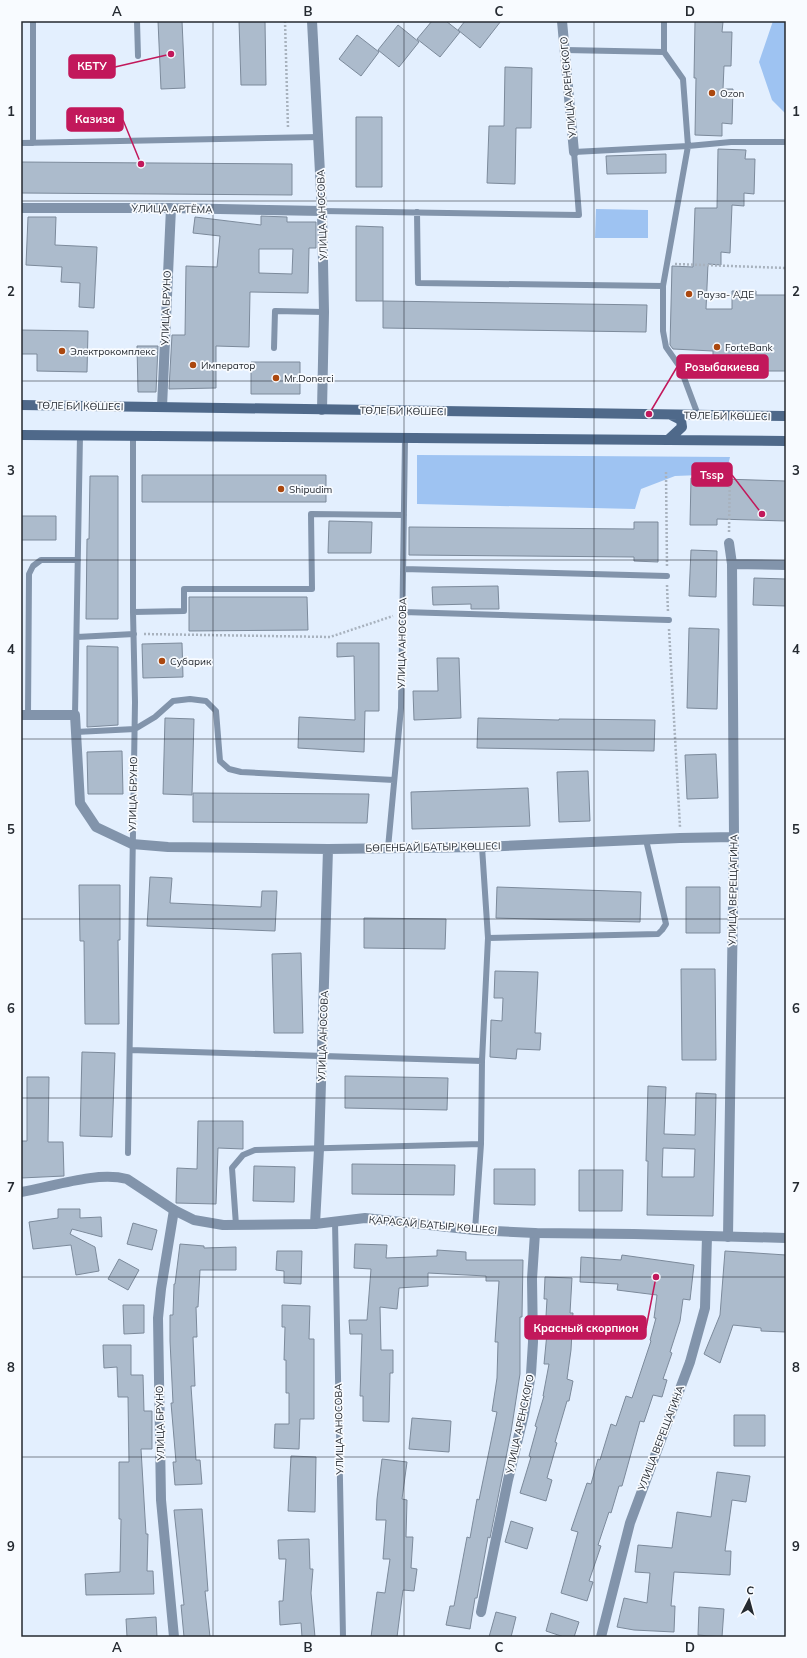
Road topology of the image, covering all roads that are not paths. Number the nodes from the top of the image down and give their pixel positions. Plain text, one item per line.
1 (33, 21) edge
2 (137, 21) edge
3 (312, 21) edge
4 (562, 21) edge
5 (664, 21) edge
6 (565, 50) junction
7 (664, 52) junction
8 (138, 56) dead end
9 (319, 137) junction
10 (786, 142) edge
11 (21, 143) edge
12 (34, 143) junction
13 (688, 146) junction
14 (574, 152) junction
15 (21, 208) edge
16 (170, 208) junction
17 (322, 211) junction
18 (417, 212) junction
19 (663, 286) junction
20 (324, 312) junction
21 (274, 348) dead end
22 (21, 405) edge
23 (162, 408) junction
24 (322, 410) junction
25 (671, 415) junction
26 (698, 415) junction
27 (786, 416) edge
28 (21, 435) edge
29 (80, 435) junction
30 (133, 436) junction
31 (406, 439) junction
32 (668, 440) junction
33 (786, 441) edge
34 (404, 515) junction
35 (729, 543) road end
36 (78, 560) junction
37 (732, 564) junction
38 (786, 565) edge
39 (403, 569) junction
40 (667, 576) road end
41 (133, 612) junction
42 (403, 612) junction
43 (668, 620) road end
44 (134, 634) junction
45 (77, 637) junction
46 (24, 715) edge
47 (75, 715) junction
48 (135, 729) junction
49 (76, 732) junction
50 (394, 780) junction
51 (734, 838) junction
52 (646, 840) junction
53 (132, 844) junction
54 (482, 847) junction
55 (388, 848) junction
56 (328, 849) junction
57 (488, 938) junction
58 (130, 1050) junction
59 (322, 1056) junction
60 (482, 1061) junction
61 (481, 1144) junction
62 (319, 1149) junction
63 (128, 1152) dead end
64 (21, 1192) edge
65 (174, 1210) junction
66 (335, 1221) junction
67 (315, 1224) junction
68 (236, 1225) junction
69 (475, 1230) junction
70 (535, 1233) junction
71 (707, 1236) junction
72 (728, 1237) junction
73 (786, 1238) edge
74 (481, 1612) dead end
75 (174, 1637) edge
76 (343, 1637) edge
77 (601, 1637) edge

1 - 12 lane
2 - 8 lane
3 - 9 street, УЛИЦА АНОСОВА
4 - 6 street, УЛИЦА АРЕНСКОГО
5 - 7 lane
6 - 7 lane
6 - 14 street, УЛИЦА АРЕНСКОГО
7 - 13 lane
9 - 12 lane
9 - 17 street, УЛИЦА АНОСОВА
10 - 13 lane
11 - 12 lane
13 - 14 lane
13 - 19 lane
14 - 18 lane
15 - 16 street, УЛИЦА АРТЁМА
16 - 17 street, УЛИЦА АРТЁМА
16 - 23 street, УЛИЦА БРУНО
17 - 18 lane
17 - 20 street, УЛИЦА АНОСОВА
18 - 19 lane
19 - 26 lane
20 - 21 lane
20 - 24 street, УЛИЦА АНОСОВА
22 - 23 main road, ТӨЛЕ БИ КӨШЕСІ
23 - 24 main road, ТӨЛЕ БИ КӨШЕСІ
24 - 25 main road, ТӨЛЕ БИ КӨШЕСІ
25 - 26 main road, ТӨЛЕ БИ КӨШЕСІ
25 - 32 main road
26 - 27 main road, ТӨЛЕ БИ КӨШЕСІ
28 - 29 main road
29 - 30 main road
29 - 36 lane
30 - 31 main road
30 - 41 lane, УЛИЦА БРУНО
31 - 32 main road
31 - 34 lane, УЛИЦА АНОСОВА
32 - 33 main road
34 - 39 lane, УЛИЦА АНОСОВА
34 - 41 lane
35 - 37 street, УЛИЦА ВЕРЕЩАГИНА
36 - 45 lane
36 - 46 lane
37 - 38 street
37 - 51 street, УЛИЦА ВЕРЕЩАГИНА
39 - 40 lane
39 - 42 lane, УЛИЦА АНОСОВА
41 - 44 lane, УЛИЦА БРУНО
42 - 43 lane
42 - 50 lane, УЛИЦА АНОСОВА
44 - 45 lane
44 - 48 lane, УЛИЦА БРУНО
45 - 47 lane
46 - 47 street
47 - 49 street
48 - 49 lane
48 - 50 lane
48 - 53 lane, УЛИЦА БРУНО
49 - 53 street
50 - 55 lane, УЛИЦА АНОСОВА
51 - 52 street, БӨГЕНБАЙ БАТЫР КӨШЕСІ
51 - 72 street, УЛИЦА ВЕРЕЩАГИНА
52 - 54 street, БӨГЕНБАЙ БАТЫР КӨШЕСІ
52 - 57 lane
53 - 56 street, БӨГЕНБАЙ БАТЫР КӨШЕСІ
53 - 58 lane, УЛИЦА БРУНО
54 - 55 street, БӨГЕНБАЙ БАТЫР КӨШЕСІ
54 - 57 lane
55 - 56 street, БӨГЕНБАЙ БАТЫР КӨШЕСІ
56 - 59 street, УЛИЦА АНОСОВА
57 - 60 lane
58 - 59 lane
58 - 63 lane, УЛИЦА БРУНО
59 - 60 lane
59 - 62 street, УЛИЦА АНОСОВА
60 - 61 lane
61 - 62 lane
61 - 69 lane
62 - 67 street, УЛИЦА АНОСОВА
62 - 68 lane
64 - 65 street, ҚАРАСАЙ БАТЫР КӨШЕСІ
65 - 68 street, ҚАРАСАЙ БАТЫР КӨШЕСІ
65 - 75 street, УЛИЦА БРУНО
66 - 67 street, ҚАРАСАЙ БАТЫР КӨШЕСІ
66 - 69 street, ҚАРАСАЙ БАТЫР КӨШЕСІ
66 - 76 lane, УЛИЦА АНОСОВА
67 - 68 street, ҚАРАСАЙ БАТЫР КӨШЕСІ
69 - 70 street, ҚАРАСАЙ БАТЫР КӨШЕСІ
70 - 71 street, ҚАРАСАЙ БАТЫР КӨШЕСІ
70 - 74 street, УЛИЦА АРЕНСКОГО
71 - 72 street, ҚАРАСАЙ БАТЫР КӨШЕСІ
71 - 77 street, УЛИЦА ВЕРЕЩАГИНА
72 - 73 street, ҚАРАСАЙ БАТЫР КӨШЕСІ

